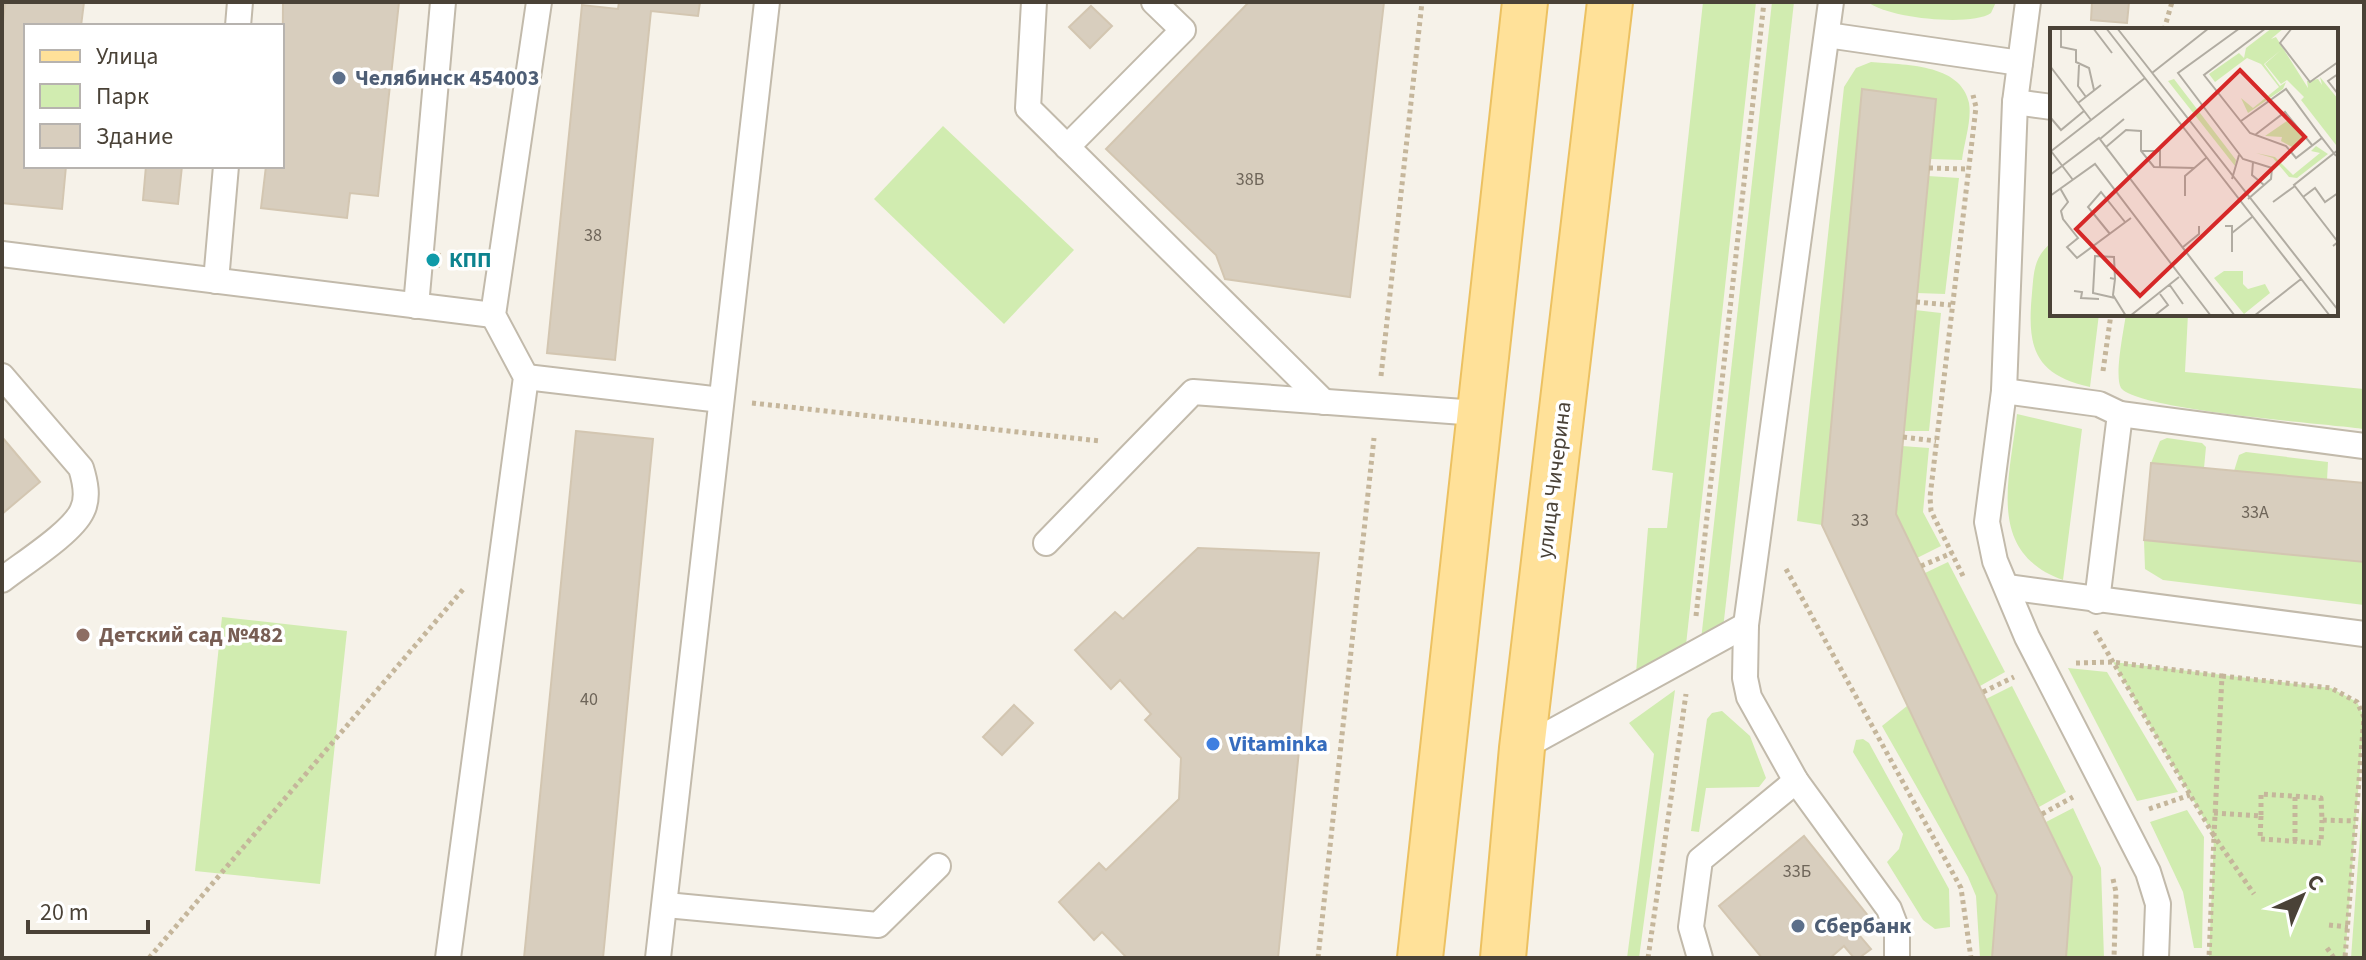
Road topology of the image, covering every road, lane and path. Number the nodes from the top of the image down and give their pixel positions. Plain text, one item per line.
1 (240, 2) edge
2 (443, 2) edge
3 (539, 2) edge
4 (767, 2) edge
5 (1034, 2) edge
6 (1154, 2) edge
7 (1422, 2) edge
8 (1525, 2) edge
9 (1610, 2) edge
10 (1764, 2) edge
11 (1831, 2) edge
12 (2028, 2) edge
13 (2172, 2) edge
14 (238, 24) edge
15 (2165, 28) edge
16 (1827, 35) junction
17 (2020, 63) junction
18 (2015, 102) junction
19 (2050, 107) edge
20 (1067, 147) junction
21 (226, 168) edge
22 (1929, 168) dead end
23 (1967, 169) dead end
24 (2, 254) edge
25 (216, 281) junction
26 (1916, 302) dead end
27 (1951, 305) dead end
28 (416, 306) junction
29 (493, 315) junction
30 (2, 376) edge
31 (526, 377) junction
32 (2004, 391) junction
33 (721, 400) junction
34 (1324, 402) junction
35 (1377, 406) junction
36 (1477, 413) junction
37 (2120, 414) junction
38 (1903, 437) dead end
39 (1936, 441) dead end
40 (1141, 446) junction
41 (2352, 447) edge
42 (1760, 522) junction
43 (504, 542) junction
44 (1046, 543) dead end
45 (1952, 553) dead end
46 (1921, 566) dead end
47 (2, 580) edge
48 (2007, 587) junction
49 (2097, 601) junction
50 (1746, 625) junction
51 (2364, 634) edge
52 (1692, 657) junction
53 (2043, 664) junction
54 (2015, 676) dead end
55 (2222, 676) junction
56 (1983, 692) dead end
57 (1522, 748) junction
58 (1796, 781) junction
59 (2190, 795) dead end
60 (2076, 796) dead end
61 (2295, 796) junction
62 (2214, 813) junction
63 (2042, 814) dead end
64 (2261, 816) junction
65 (2120, 819) junction
66 (2322, 820) junction
67 (2355, 821) junction
68 (2295, 841) junction
69 (938, 866) dead end
70 (2254, 894) dead end
71 (666, 905) junction
72 (2329, 925) dead end
73 (2348, 927) junction
74 (2327, 948) dead end
75 (149, 958) edge
76 (448, 958) edge
77 (658, 958) edge
78 (1318, 958) edge
79 (1420, 958) edge
80 (1503, 958) edge
81 (1648, 958) edge
82 (1700, 958) edge
83 (1897, 958) edge
84 (1971, 958) edge
85 (2156, 958) edge
86 (2334, 958) edge
87 (2345, 958) edge

1 - 14 lane
2 - 28 lane
3 - 29 lane
4 - 33 lane
5 - 20 lane
6 - 20 lane
7 - 35 path
8 - 36 main road
9 - 57 main road, улица Чичерина
10 - 52 path
11 - 16 lane
12 - 17 lane
13 - 15 path
16 - 17 lane
16 - 42 lane
17 - 18 lane
18 - 19 lane
18 - 32 lane
20 - 34 lane
21 - 25 lane
22 - 23 path
24 - 25 lane
25 - 28 lane
26 - 27 path
28 - 29 lane
29 - 31 lane
30 - 47 lane
31 - 33 lane
31 - 43 lane
32 - 37 lane
32 - 48 lane
33 - 40 path
33 - 71 lane
34 - 35 lane
34 - 40 lane
35 - 36 lane
35 - 78 path
36 - 79 main road
37 - 41 lane
37 - 49 lane
38 - 39 path
40 - 44 lane
42 - 50 lane
42 - 84 path
43 - 75 path
43 - 76 lane
45 - 46 path
48 - 49 lane
48 - 53 lane
49 - 51 lane
50 - 52 lane
50 - 58 lane
52 - 57 lane
52 - 81 path
53 - 55 path
53 - 65 lane
54 - 56 path
55 - 62 path
55 - 67 path
57 - 80 main road, улица Чичерина
58 - 82 lane
58 - 83 lane
59 - 65 path
60 - 63 path
61 - 64 path
61 - 66 path
61 - 68 path
62 - 64 path
62 - 70 path
64 - 68 path
65 - 85 lane
66 - 67 path
66 - 68 path
67 - 73 path
69 - 71 lane
71 - 77 lane
72 - 73 path
73 - 87 path
74 - 86 path

